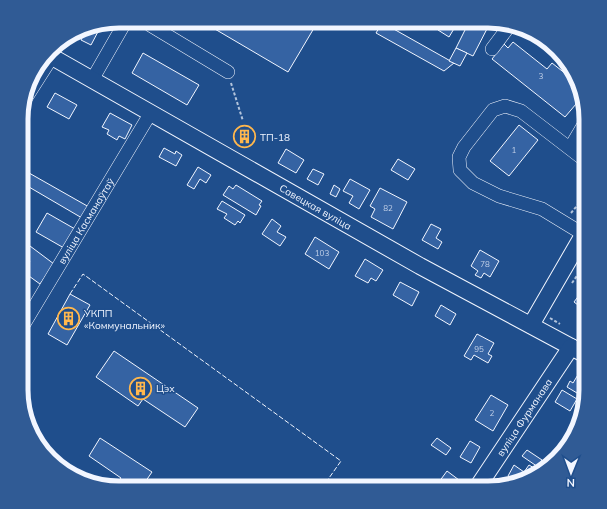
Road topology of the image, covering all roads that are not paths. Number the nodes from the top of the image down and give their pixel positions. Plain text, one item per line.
1 (122, 28) edge
2 (160, 28) edge
3 (506, 30) edge
4 (492, 49) dead end
5 (53, 56) edge
6 (228, 72) road end
7 (92, 80) junction
8 (150, 114) junction
9 (579, 133) edge
10 (570, 148) junction
11 (579, 155) edge
12 (579, 229) edge
13 (579, 241) edge
14 (28, 317) edge
15 (531, 325) junction
16 (571, 347) junction
17 (579, 351) edge
18 (482, 481) edge

1 - 7 street
2 - 6 street
3 - 4 street
5 - 7 main road, Савецкая вуліца
7 - 8 main road, Савецкая вуліца
8 - 14 street, вуліца Касманаўтаў
8 - 15 main road, Савецкая вуліца
9 - 10 street
10 - 11 street
10 - 12 street
13 - 15 main road
15 - 16 main road, Савецкая вуліца
16 - 17 main road, Савецкая вуліца
16 - 18 main road, вуліца Фурманава

